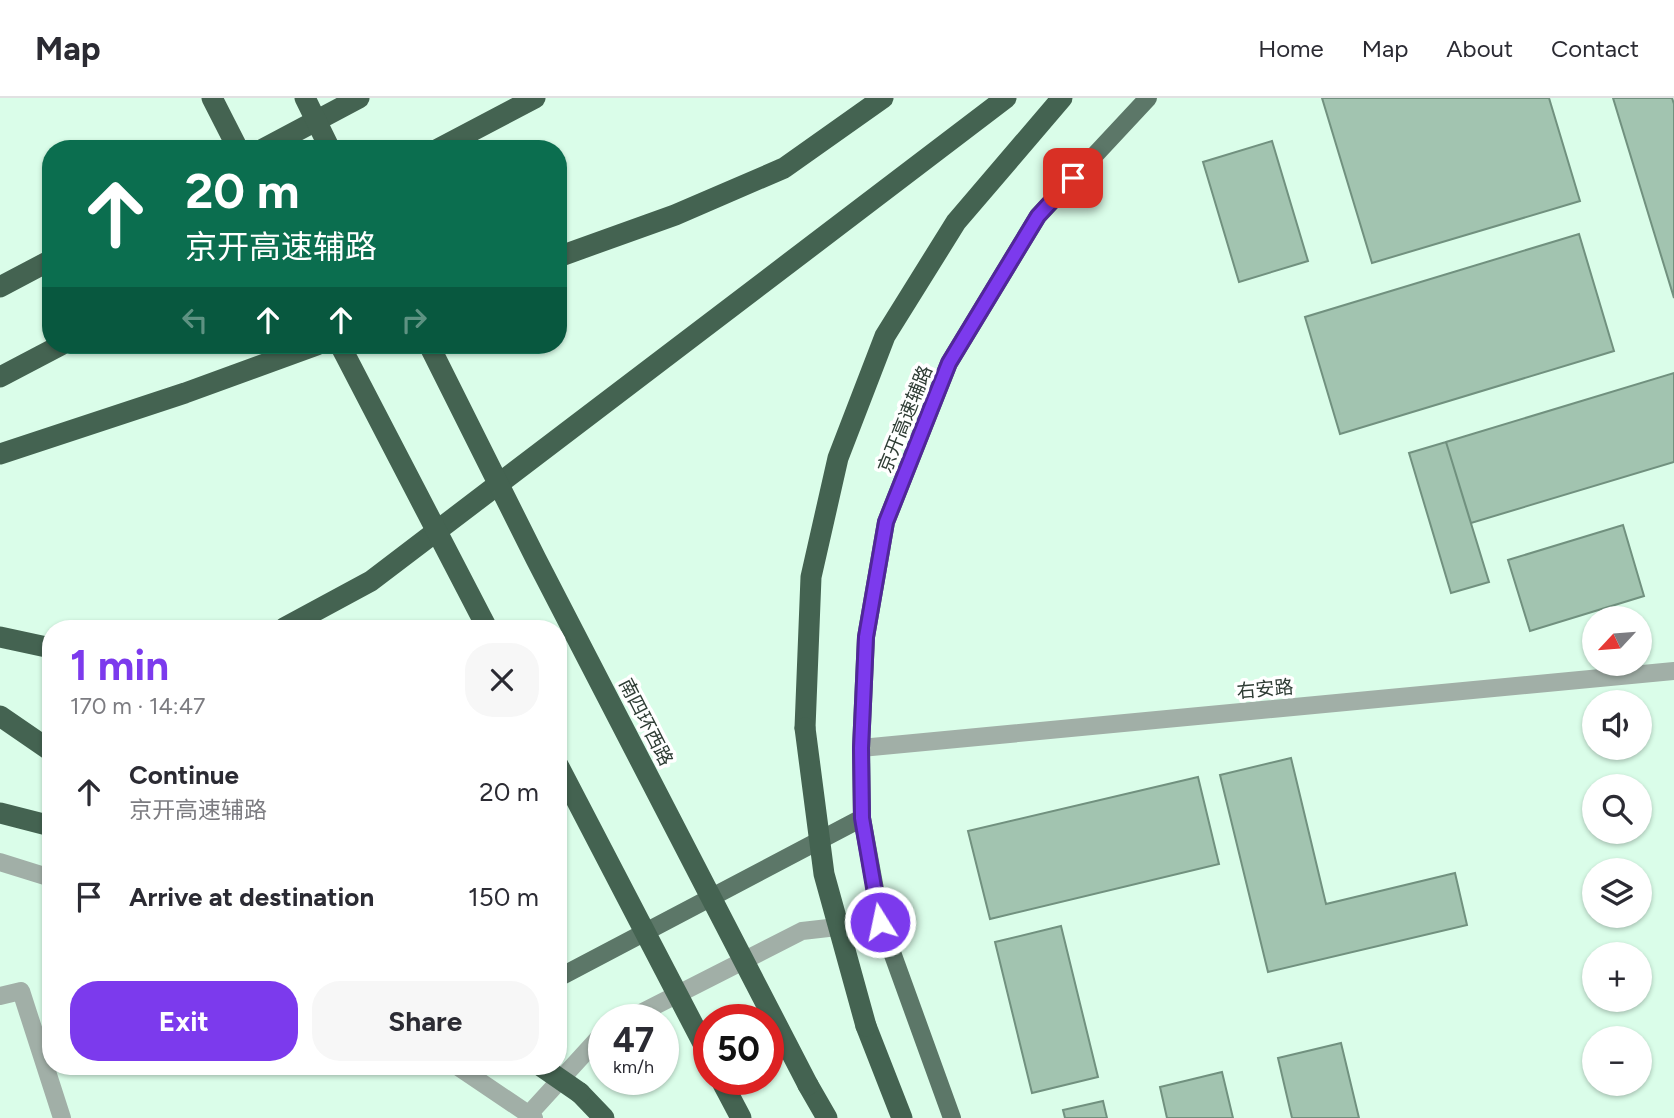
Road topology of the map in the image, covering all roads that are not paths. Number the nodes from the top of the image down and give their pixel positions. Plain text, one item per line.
1 (212, 98) edge
2 (305, 98) edge
3 (359, 98) edge
4 (535, 98) edge
5 (883, 98) edge
6 (1006, 98) edge
7 (1062, 98) edge
8 (1148, 98) edge
9 (233, 140) edge
10 (280, 140) edge
11 (326, 140) edge
12 (455, 140) edge
13 (567, 254) edge
14 (42, 265) edge
15 (0, 287) edge
16 (44, 354) edge
17 (292, 354) edge
18 (345, 354) edge
19 (434, 354) edge
20 (0, 377) edge
21 (0, 454) edge
22 (299, 620) edge
23 (484, 620) edge
24 (0, 637) edge
25 (42, 646) edge
26 (1674, 671) edge
27 (0, 716) edge
28 (42, 745) edge
29 (861, 748) junction
30 (567, 782) edge
31 (0, 813) edge
32 (862, 818) junction
33 (42, 824) edge
34 (0, 862) edge
35 (42, 875) edge
36 (880, 922) junction
37 (567, 973) edge
38 (0, 996) edge
39 (658, 1004) edge
40 (693, 1024) edge
41 (588, 1051) edge
42 (42, 1056) edge
43 (48, 1075) edge
44 (470, 1075) edge
45 (554, 1075) edge
46 (730, 1095) edge
47 (532, 1116) edge
48 (62, 1118) edge
49 (604, 1118) edge
50 (741, 1118) edge
51 (827, 1118) edge
52 (902, 1118) edge
53 (952, 1118) edge

1 - 9 highway
2 - 11 highway, bridge
3 - 10 highway
4 - 12 highway
5 - 13 highway
6 - 22 highway
7 - 52 highway, bridge
8 - 29 main road, 京开高速辅路
14 - 15 highway
16 - 20 highway
17 - 21 highway
18 - 23 highway, bridge
19 - 51 highway, 南四环西路, bridge
24 - 25 highway
26 - 29 street, 右安路
27 - 28 highway
29 - 32 main road, 京开高速辅路
30 - 40 highway, bridge
31 - 33 highway
32 - 36 main road
32 - 37 main road
34 - 35 street
36 - 39 street
36 - 53 main road
38 - 42 street
41 - 47 street
43 - 48 street
44 - 47 street
45 - 49 highway, bridge
46 - 50 highway

